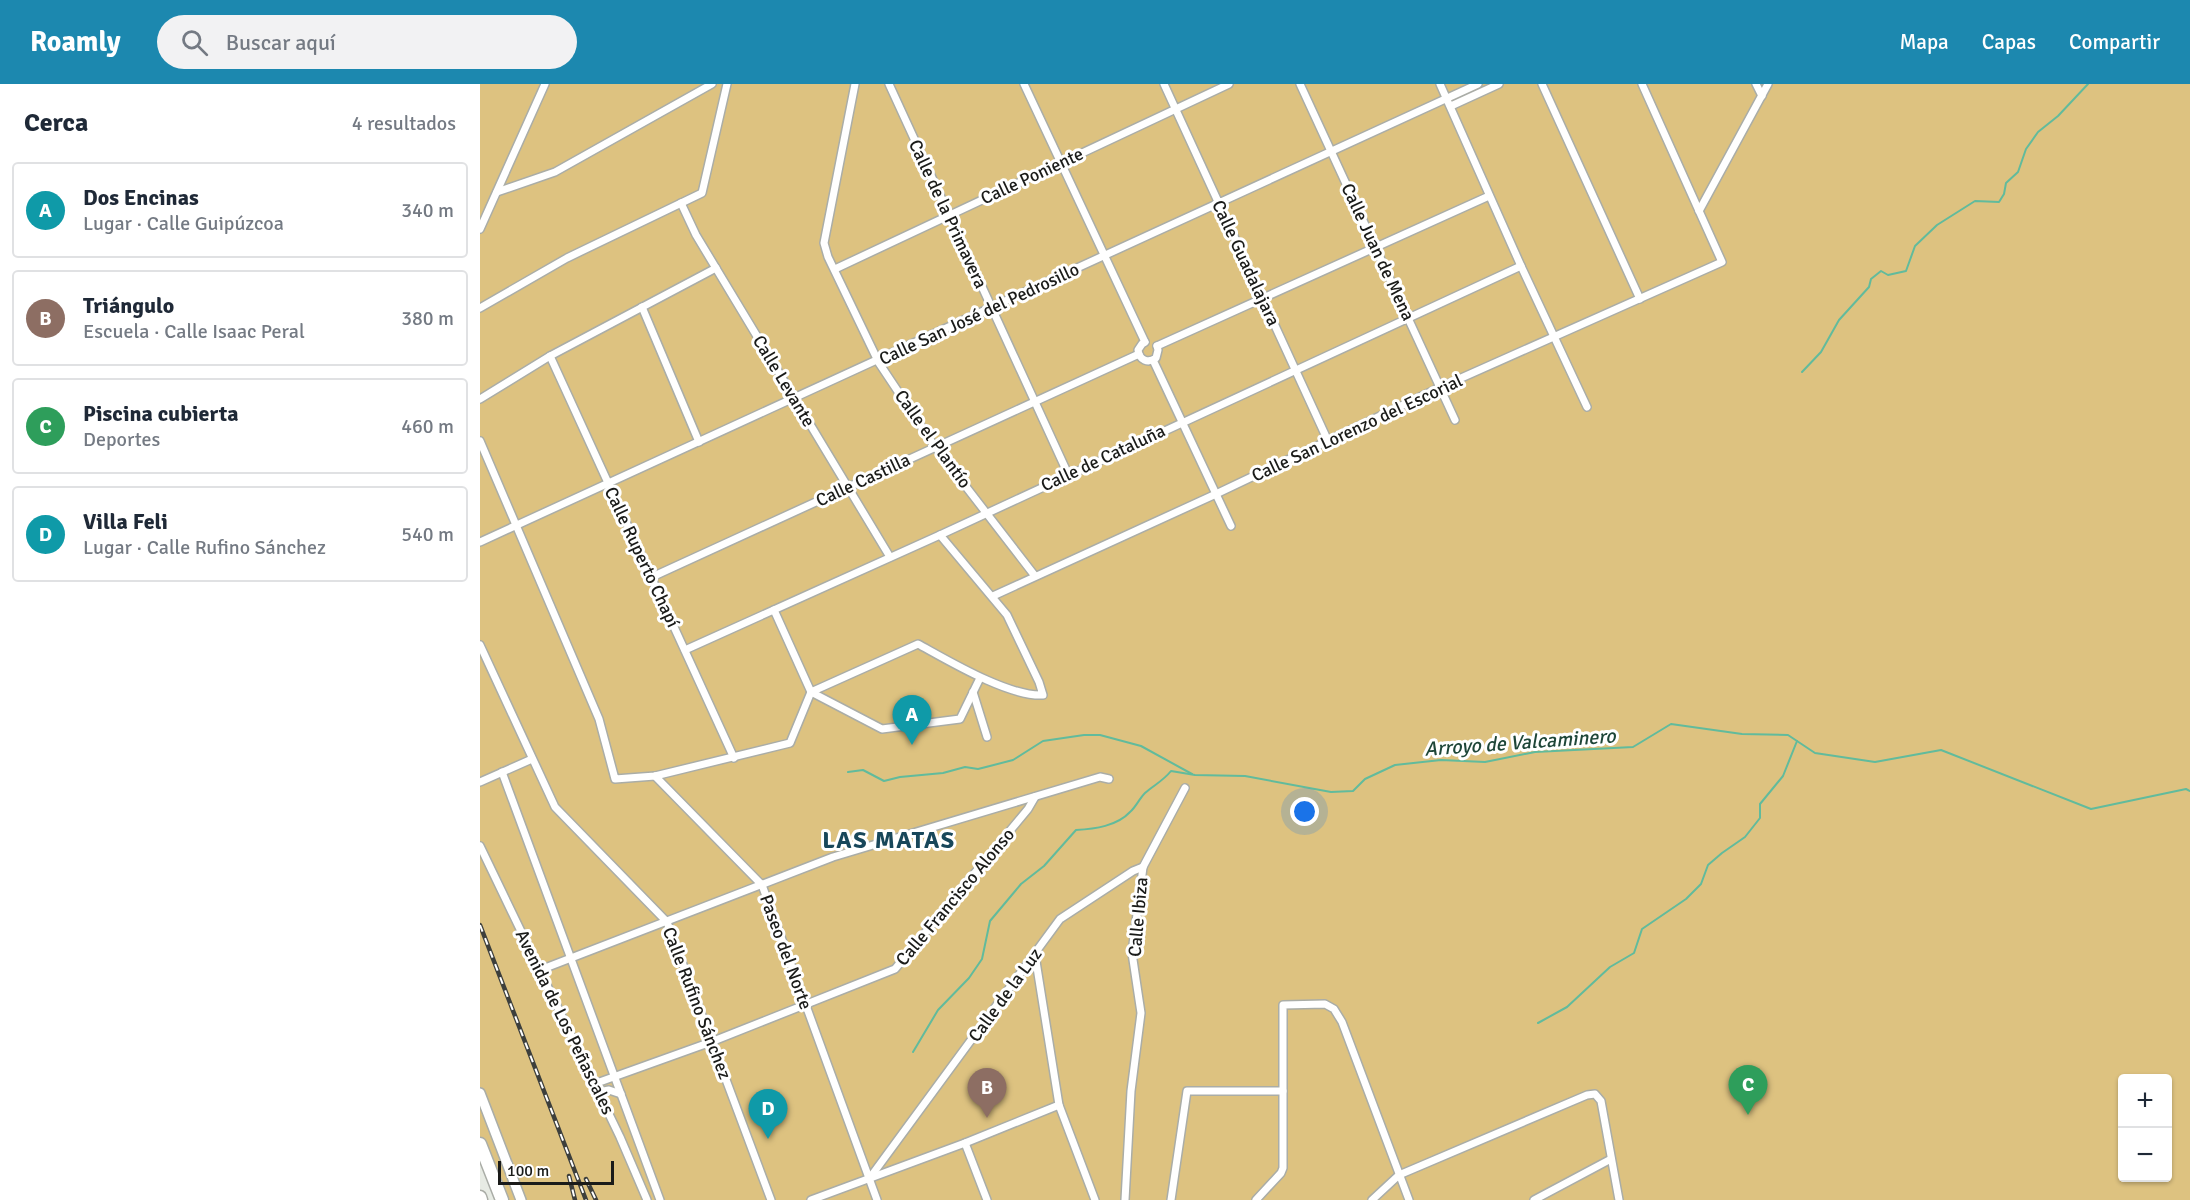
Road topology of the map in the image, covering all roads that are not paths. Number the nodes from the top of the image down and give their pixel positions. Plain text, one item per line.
1 (545, 84) edge
2 (712, 84) edge
3 (727, 84) edge
4 (855, 84) edge
5 (888, 84) edge
6 (1024, 84) edge
7 (1164, 84) edge
8 (1229, 84) edge
9 (1300, 84) edge
10 (1440, 84) edge
11 (1478, 84) edge
12 (1499, 84) edge
13 (1542, 84) edge
14 (1642, 84) edge
15 (1756, 84) edge
16 (1768, 84) edge
17 (1762, 96) junction
18 (1449, 102) junction
19 (1175, 109) junction
20 (1332, 151) junction
21 (1061, 162) junction
22 (497, 192) junction
23 (1489, 196) junction
24 (681, 203) junction
25 (1218, 203) junction
26 (1699, 211) junction
27 (949, 215) junction
28 (480, 227) edge
29 (1376, 247) junction
30 (1106, 255) junction
31 (1521, 266) junction
32 (716, 268) junction
33 (835, 269) junction
34 (1640, 298) junction
35 (1262, 299) junction
36 (642, 307) junction
37 (480, 308) edge
38 (992, 308) junction
39 (1408, 317) junction
40 (1555, 336) junction
41 (1145, 342) junction
42 (1157, 346) junction
43 (1139, 354) junction
44 (550, 356) junction
45 (1153, 360) junction
46 (878, 361) junction
47 (1294, 370) junction
48 (1441, 387) junction
49 (480, 399) edge
50 (795, 399) junction
51 (1035, 402) junction
52 (1587, 407) dead end
53 (1455, 420) dead end
54 (1181, 422) junction
55 (480, 441) edge
56 (1328, 441) junction
57 (699, 442) junction
58 (935, 446) junction
59 (1068, 474) junction
60 (608, 483) junction
61 (848, 488) junction
62 (1216, 494) junction
63 (987, 512) junction
64 (517, 525) junction
65 (1231, 526) dead end
66 (940, 535) junction
67 (480, 542) edge
68 (890, 557) junction
69 (1035, 576) junction
70 (652, 577) junction
71 (993, 596) junction
72 (774, 610) junction
73 (480, 645) edge
74 (685, 650) junction
75 (980, 678) junction
76 (811, 692) junction
77 (973, 692) junction
78 (987, 737) dead end
79 (734, 758) junction
80 (532, 759) junction
81 (501, 772) junction
82 (655, 776) junction
83 (1109, 779) dead end
84 (480, 782) edge
85 (1185, 788) dead end
86 (1035, 797) junction
87 (480, 846) edge
88 (1143, 867) junction
89 (762, 885) junction
90 (667, 922) junction
91 (1035, 955) junction
92 (571, 958) junction
93 (540, 970) junction
94 (806, 1005) junction
95 (711, 1042) junction
96 (615, 1076) junction
97 (594, 1084) junction
98 (1283, 1091) junction
99 (598, 1092) junction
100 (480, 1093) edge
101 (621, 1094) junction
102 (1059, 1105) junction
103 (965, 1143) junction
104 (480, 1144) edge
105 (1611, 1159) junction
106 (1399, 1175) junction
107 (869, 1179) junction
108 (502, 1200) edge
109 (521, 1200) edge
110 (647, 1200) edge
111 (660, 1200) edge
112 (771, 1200) edge
113 (811, 1200) edge
114 (877, 1200) edge
115 (987, 1200) edge
116 (1095, 1200) edge
117 (1125, 1200) edge
118 (1170, 1200) edge
119 (1256, 1200) edge
120 (1372, 1200) edge
121 (1409, 1200) edge
122 (1534, 1200) edge
123 (1619, 1200) edge

1 - 22 street
2 - 22 street
3 - 24 street
4 - 33 street, Calle el Plantío
5 - 27 street, Calle de la Primavera
6 - 21 street
7 - 19 street, Calle Guadalajara
8 - 19 street, Calle Poniente
9 - 20 street, Calle Juan de Mena
10 - 18 street
11 - 18 street, Calle San José del Pedrosillo
12 - 18 street, Calle San José del Pedrosillo
13 - 34 street
14 - 26 street
15 - 17 street
16 - 17 street
17 - 26 street
18 - 20 street, Calle San José del Pedrosillo
18 - 23 street
19 - 21 street, Calle Poniente
19 - 25 street, Calle Guadalajara
20 - 25 street, Calle San José del Pedrosillo
20 - 29 street, Calle Juan de Mena
21 - 27 street, Calle Poniente
21 - 30 street
22 - 28 street
23 - 29 street
23 - 31 street
24 - 32 street, Calle Levante
24 - 37 street
25 - 30 street, Calle San José del Pedrosillo
25 - 35 street, Calle Guadalajara
26 - 34 street, Calle San Lorenzo del Escorial
27 - 33 street, Calle Poniente
27 - 38 street, Calle de la Primavera
29 - 35 street
29 - 39 street, Calle Juan de Mena
30 - 38 street, Calle San José del Pedrosillo
30 - 41 street
31 - 39 street, Calle de Cataluña
31 - 40 street
32 - 36 street
32 - 50 street, Calle Levante
33 - 46 street, Calle el Plantío
34 - 40 street, Calle San Lorenzo del Escorial
35 - 42 street
35 - 47 street, Calle Guadalajara
36 - 44 street
36 - 57 street
38 - 46 street, Calle San José del Pedrosillo
38 - 51 street, Calle de la Primavera
39 - 47 street, Calle de Cataluña
39 - 48 street, Calle Juan de Mena
40 - 48 street, Calle San Lorenzo del Escorial
40 - 52 street
41 - 42 street
41 - 43 street
42 - 45 street
43 - 45 street
43 - 51 street, Calle Castilla
44 - 49 street
44 - 60 street, Calle Ruperto Chapí
45 - 54 street
46 - 50 street, Calle San José del Pedrosillo
46 - 58 street, Calle el Plantío
47 - 54 street, Calle de Cataluña
47 - 56 street, Calle Guadalajara
48 - 53 street, Calle Juan de Mena
48 - 56 street, Calle San Lorenzo del Escorial
50 - 57 street, Calle San José del Pedrosillo
50 - 61 street, Calle Levante
51 - 58 street, Calle Castilla
51 - 59 street, Calle de la Primavera
54 - 59 street, Calle de Cataluña
54 - 62 street
55 - 64 street
56 - 62 street, Calle San Lorenzo del Escorial
57 - 60 street, Calle San José del Pedrosillo
58 - 61 street, Calle Castilla
58 - 63 street, Calle el Plantío
59 - 63 street, Calle de Cataluña
60 - 64 street, Calle San José del Pedrosillo
60 - 70 street, Calle Ruperto Chapí
61 - 68 street, Calle Levante
61 - 70 street, Calle Castilla
62 - 65 street
62 - 69 street, Calle San Lorenzo del Escorial
63 - 66 street, Calle de Cataluña
63 - 69 street, Calle el Plantío
64 - 67 street, Calle San José del Pedrosillo
64 - 82 street
66 - 68 street, Calle de Cataluña
66 - 71 street
68 - 72 street, Calle de Cataluña
69 - 71 street, Calle San Lorenzo del Escorial
70 - 74 street, Calle Ruperto Chapí
71 - 75 street
72 - 74 street, Calle de Cataluña
72 - 76 street
73 - 80 street, Calle Rufino Sánchez
74 - 79 street, Calle Ruperto Chapí
75 - 76 street
75 - 77 street
76 - 77 street
76 - 79 street
77 - 78 street
79 - 82 street
80 - 81 street
80 - 90 street, Calle Rufino Sánchez
81 - 84 street
81 - 92 street
82 - 89 street, Paseo del Norte
83 - 86 street
85 - 88 street, Calle Ibiza
86 - 89 street
86 - 94 street, Calle Francisco Alonso
87 - 93 street, Avenida de Los Peñascales
88 - 91 street, Calle de la Luz
88 - 117 street, Calle Ibiza
89 - 90 street
89 - 94 street, Paseo del Norte
90 - 92 street
90 - 95 street, Calle Rufino Sánchez
91 - 102 street
91 - 107 street, Calle de la Luz
92 - 93 street
92 - 96 street
93 - 97 street, Avenida de Los Peñascales
94 - 95 street, Calle Francisco Alonso
94 - 107 street, Paseo del Norte
95 - 96 street, Calle Francisco Alonso
95 - 112 street, Calle Rufino Sánchez
96 - 97 street, Calle Francisco Alonso
96 - 101 street
97 - 99 street, Avenida de Los Peñascales
98 - 106 street
98 - 118 street
98 - 119 street
99 - 101 street
99 - 110 street, Avenida de Los Peñascales
100 - 109 street
101 - 111 street
102 - 103 street
102 - 116 street
103 - 107 street
103 - 115 street
104 - 108 highway
105 - 106 street
105 - 122 street
105 - 123 street
106 - 120 street
106 - 121 street
107 - 113 street
107 - 114 street, Paseo del Norte

